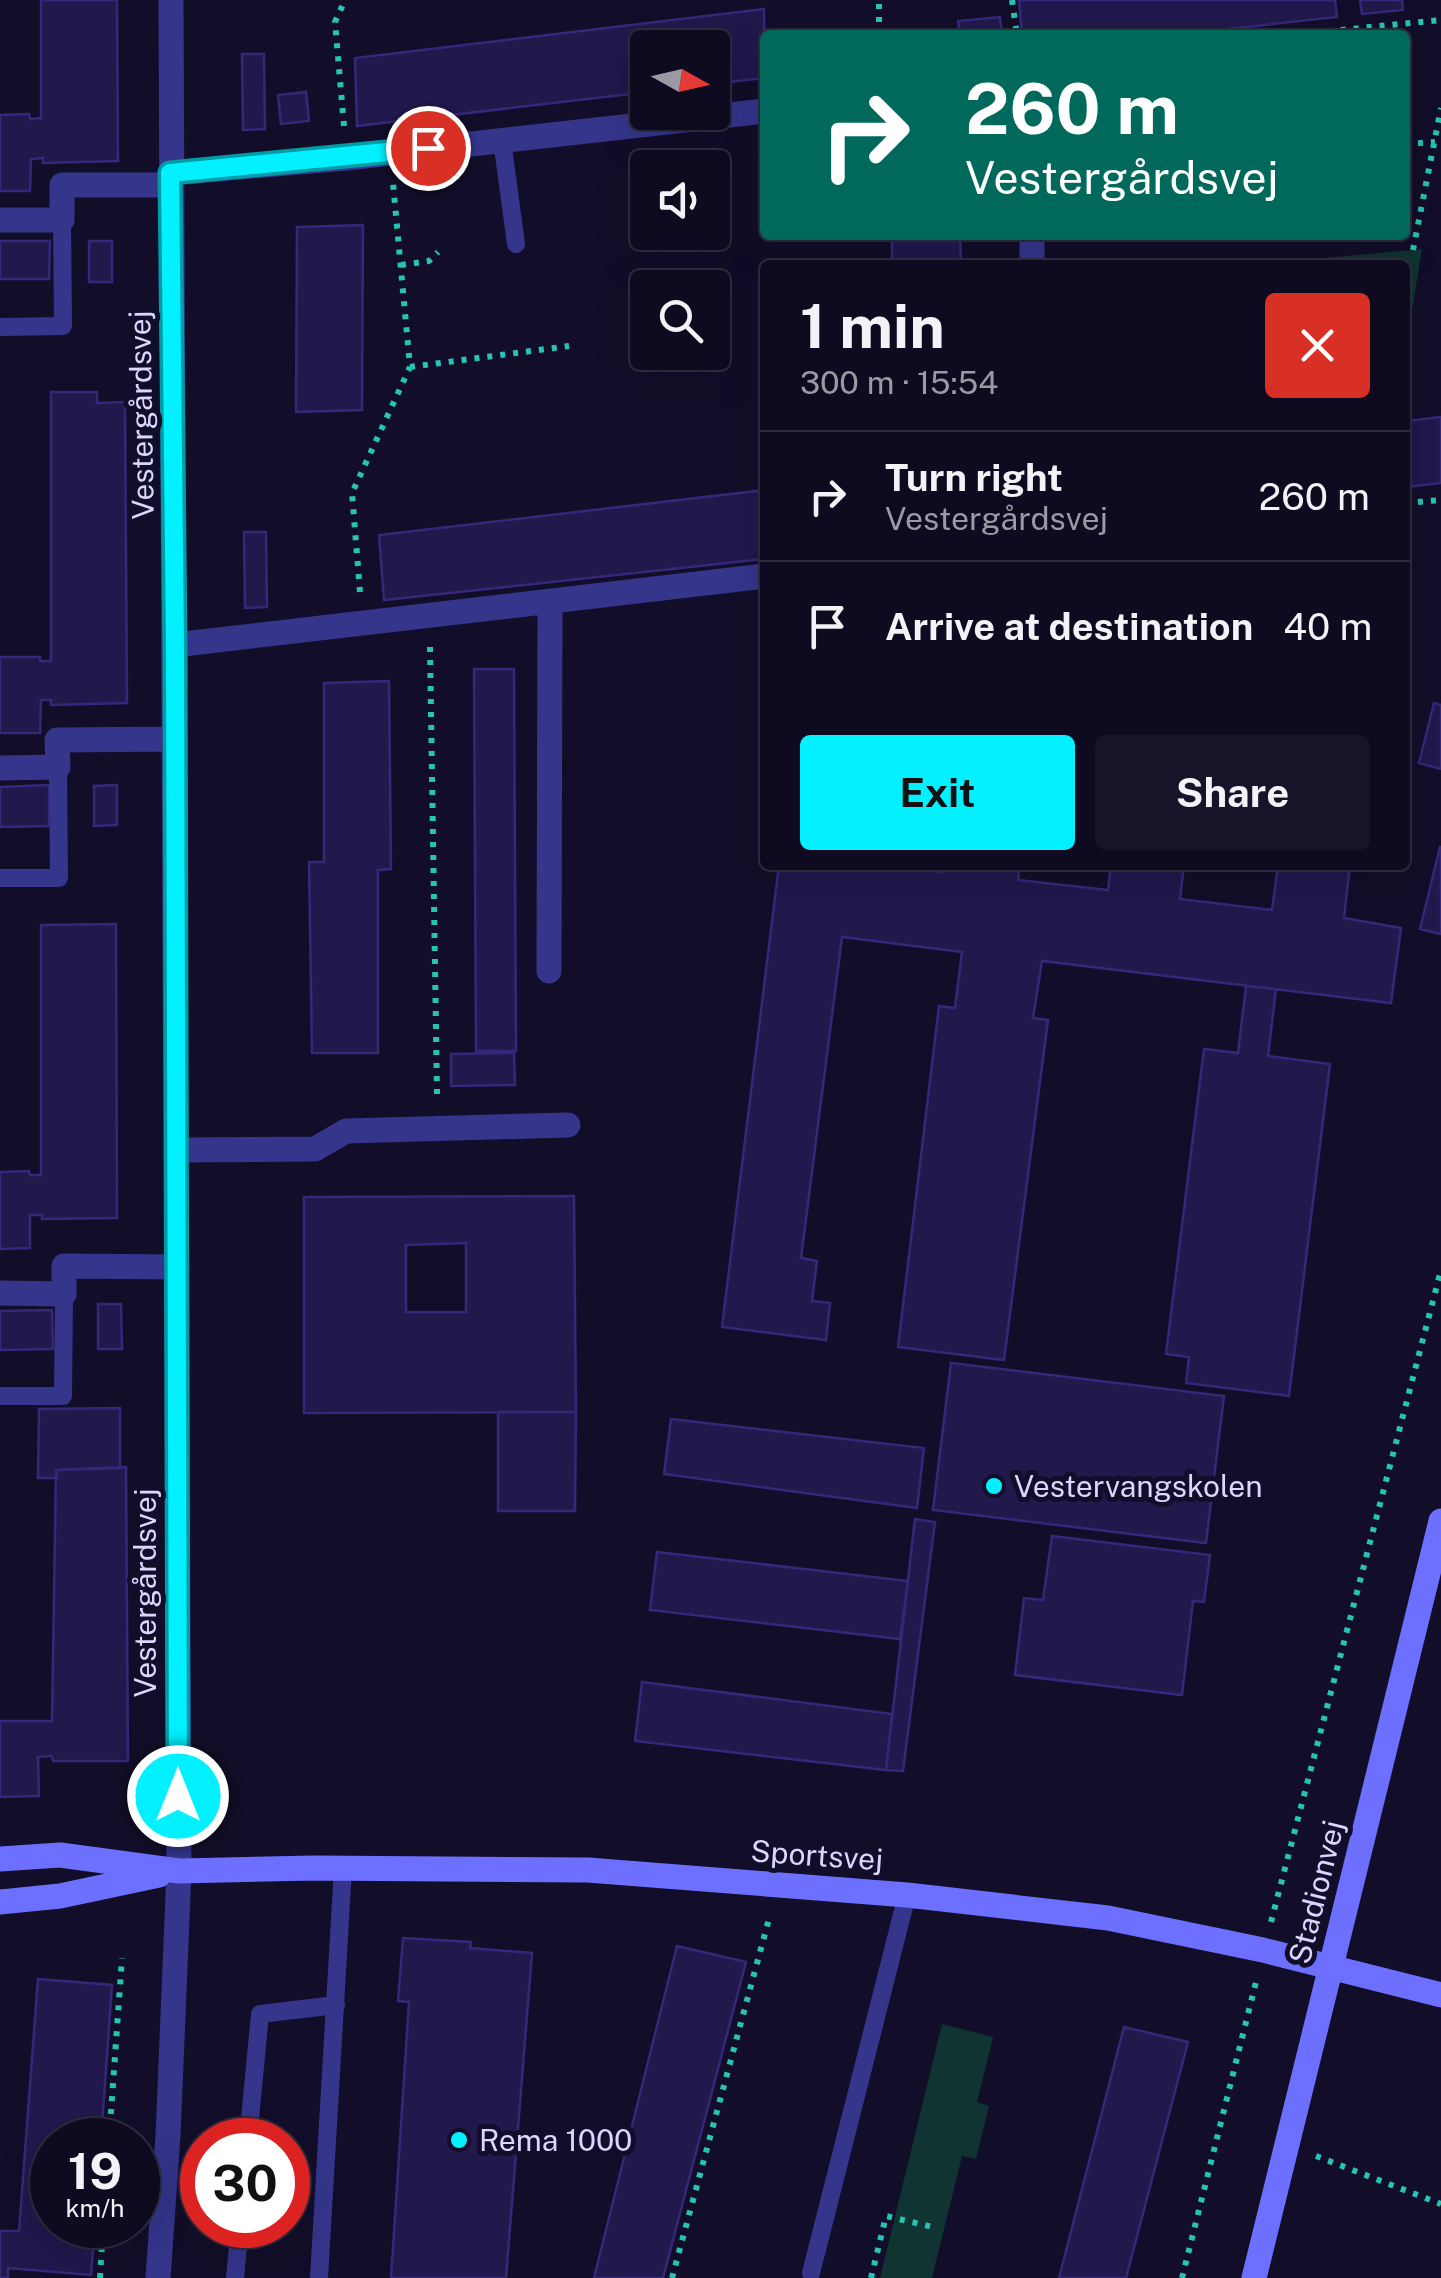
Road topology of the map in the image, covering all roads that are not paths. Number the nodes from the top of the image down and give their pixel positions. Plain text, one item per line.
1 (171, 0) edge
2 (760, 112) edge
3 (502, 140) junction
4 (171, 179) junction
5 (0, 220) edge
6 (62, 220) junction
7 (516, 244) dead end
8 (0, 327) edge
9 (760, 577) edge
10 (550, 603) junction
11 (175, 645) junction
12 (175, 739) junction
13 (0, 768) edge
14 (58, 768) junction
15 (0, 878) edge
16 (550, 971) dead end
17 (568, 1125) dead end
18 (176, 1150) junction
19 (177, 1267) junction
20 (0, 1293) edge
21 (64, 1294) junction
22 (0, 1396) edge
23 (1441, 1521) edge
24 (0, 1859) edge
25 (343, 1868) junction
26 (179, 1871) junction
27 (907, 1895) junction
28 (0, 1902) edge
29 (1332, 1966) junction
30 (1441, 1995) edge
31 (336, 2005) junction
32 (250, 2118) edge
33 (238, 2248) edge
34 (811, 2273) dead end
35 (158, 2278) edge
36 (235, 2278) edge
37 (319, 2278) edge
38 (1254, 2278) edge

1 - 4 street, Vestergårdsvej
2 - 3 street
3 - 4 street
3 - 7 lane
4 - 6 street
4 - 11 street, Vestergårdsvej
5 - 6 street
6 - 8 lane
9 - 10 street
10 - 11 street
10 - 16 street
11 - 12 street, Vestergårdsvej
12 - 14 street
12 - 18 street, Vestergårdsvej
13 - 14 street
14 - 15 lane
17 - 18 street
18 - 19 street, Vestergårdsvej
19 - 21 street
19 - 26 street, Vestergårdsvej
20 - 21 street
21 - 22 lane
23 - 29 street, Stadionvej
24 - 26 street, Sportsvej
25 - 26 street, Sportsvej
25 - 27 street, Sportsvej
25 - 31 lane
26 - 28 street, Sportsvej
26 - 35 street, Vestergårdsvej
27 - 29 street, Sportsvej
27 - 34 lane
29 - 30 street, Sportsvej
29 - 38 street, Stadionvej
31 - 32 lane
31 - 37 lane
33 - 36 lane

